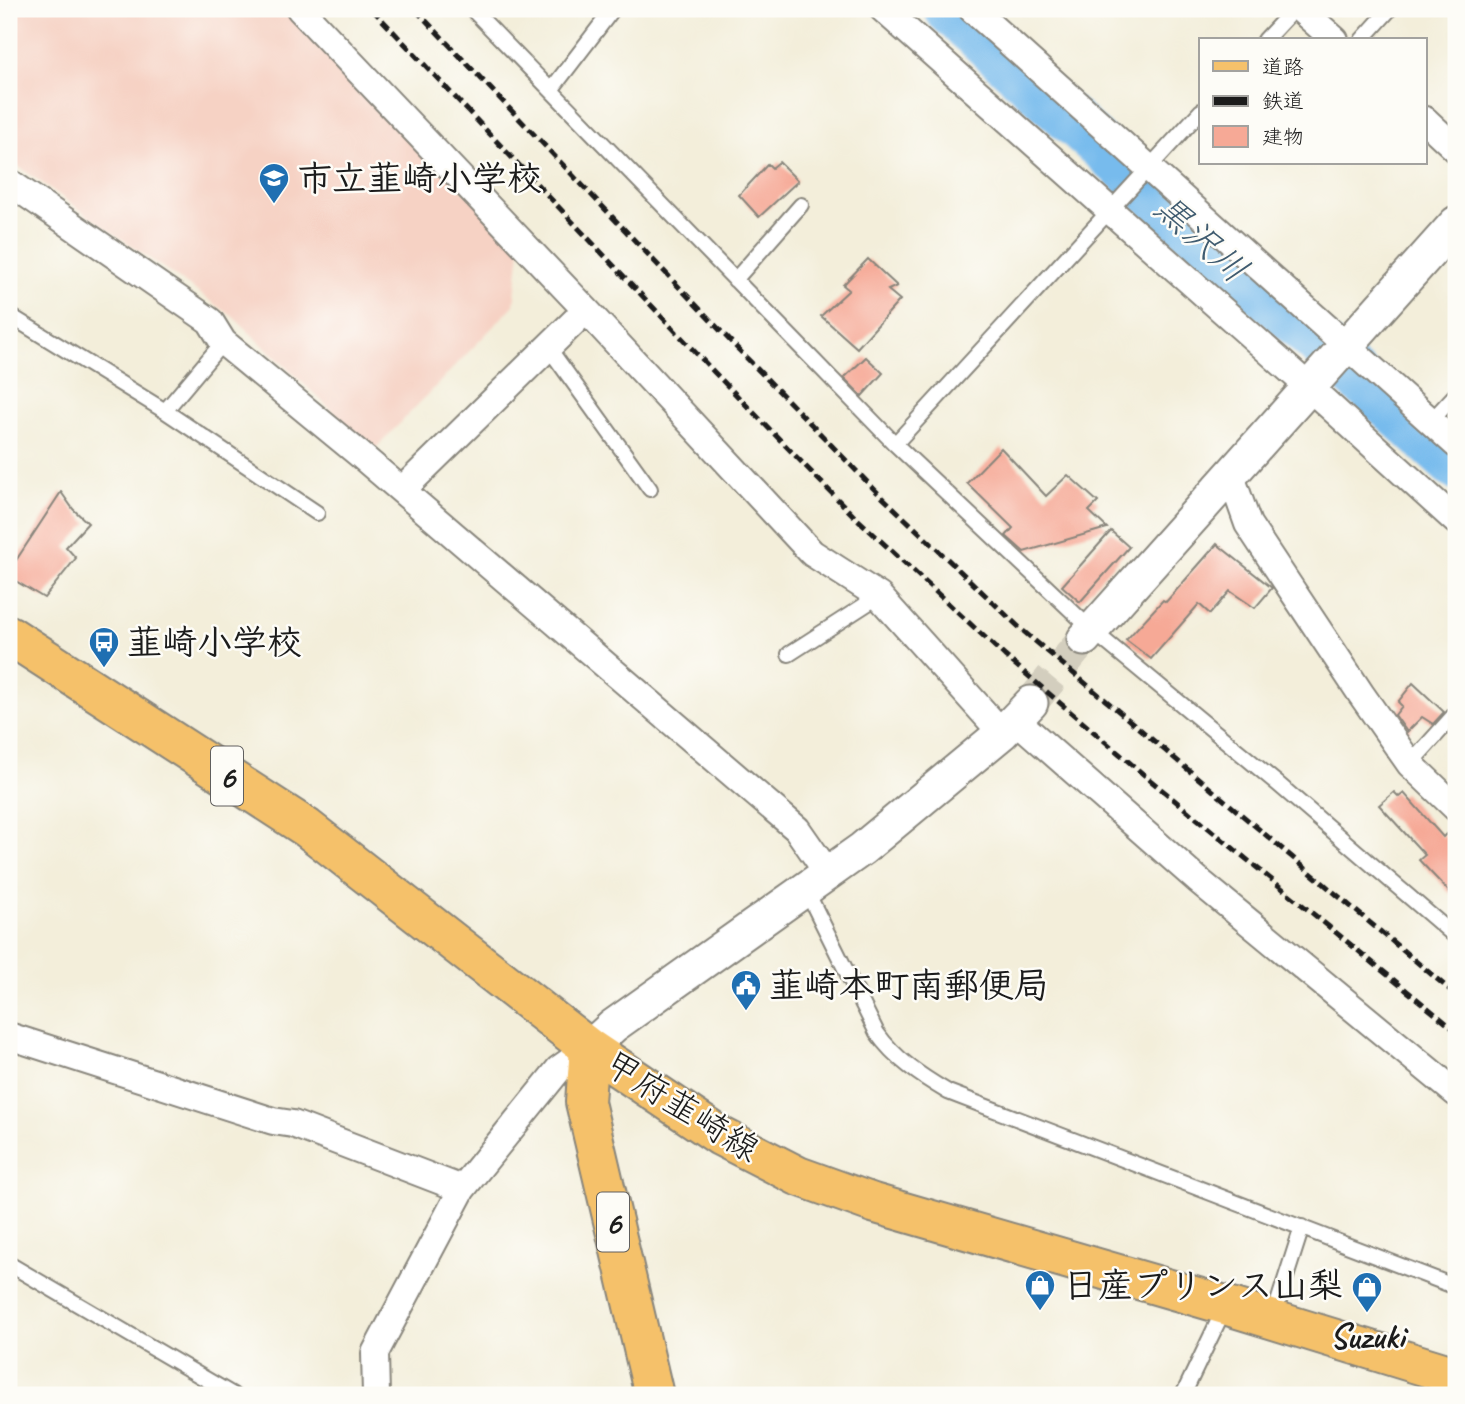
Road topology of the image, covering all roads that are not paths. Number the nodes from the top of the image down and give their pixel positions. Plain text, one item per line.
1 (300, 9) edge
2 (472, 9) edge
3 (613, 9) edge
4 (883, 9) edge
5 (972, 9) edge
6 (1294, 9) edge
7 (1300, 9) edge
8 (1390, 9) edge
9 (1267, 38) edge
10 (1333, 38) edge
11 (1364, 38) edge
12 (551, 90) junction
13 (1199, 113) edge
14 (1426, 121) edge
15 (1456, 149) edge
16 (1149, 167) junction
17 (9, 182) edge
18 (801, 205) dead end
19 (1110, 210) junction
20 (1456, 223) edge
21 (735, 280) junction
22 (586, 310) junction
23 (9, 315) edge
24 (223, 342) junction
25 (1347, 346) junction
26 (548, 347) junction
27 (1310, 388) junction
28 (1456, 394) edge
29 (165, 411) junction
30 (1431, 421) junction
31 (895, 444) junction
32 (1456, 444) edge
33 (1231, 476) junction
34 (650, 489) dead end
35 (402, 490) junction
36 (317, 513) dead end
37 (1456, 521) edge
38 (879, 596) junction
39 (9, 635) edge
40 (1089, 635) junction
41 (789, 654) dead end
42 (1456, 713) edge
43 (1016, 718) junction
44 (1410, 764) junction
45 (1456, 808) edge
46 (816, 880) junction
47 (1456, 937) edge
48 (9, 1036) edge
49 (589, 1048) junction
50 (1456, 1093) edge
51 (462, 1189) junction
52 (1302, 1227) junction
53 (9, 1264) edge
54 (1456, 1287) edge
55 (1225, 1305) junction
56 (1272, 1320) junction
57 (1456, 1376) edge
58 (233, 1395) edge
59 (376, 1395) edge
60 (654, 1395) edge
61 (1183, 1395) edge

1 - 22 street
2 - 12 lane
3 - 12 lane
4 - 19 street
5 - 16 street
6 - 9 lane
7 - 10 street
8 - 11 lane
12 - 21 lane
13 - 16 lane
14 - 15 street
16 - 19 lane
16 - 25 street
17 - 24 street
18 - 21 lane
19 - 27 street
19 - 31 lane
20 - 25 street
21 - 31 lane
22 - 26 street
22 - 38 street
23 - 29 lane
24 - 29 lane
24 - 35 street
25 - 27 street
25 - 30 street
26 - 34 lane
26 - 35 street
27 - 33 street
27 - 37 street
28 - 30 lane
29 - 36 lane
30 - 32 street
31 - 40 lane
33 - 40 street
33 - 44 street
35 - 46 street
38 - 41 lane
38 - 43 street
39 - 49 main road, 甲府韮崎線 / 6
40 - 47 lane
42 - 44 lane
43 - 46 street
43 - 50 street
44 - 45 street
46 - 49 street
46 - 52 lane
48 - 51 street
49 - 51 street
49 - 55 main road, 甲府韮崎線 / 6
49 - 60 main road, 6
51 - 59 street
52 - 54 lane
52 - 56 lane
53 - 58 lane
55 - 56 main road, 甲府韮崎線 / 6
55 - 61 lane
56 - 57 main road, 甲府韮崎線 / 6

